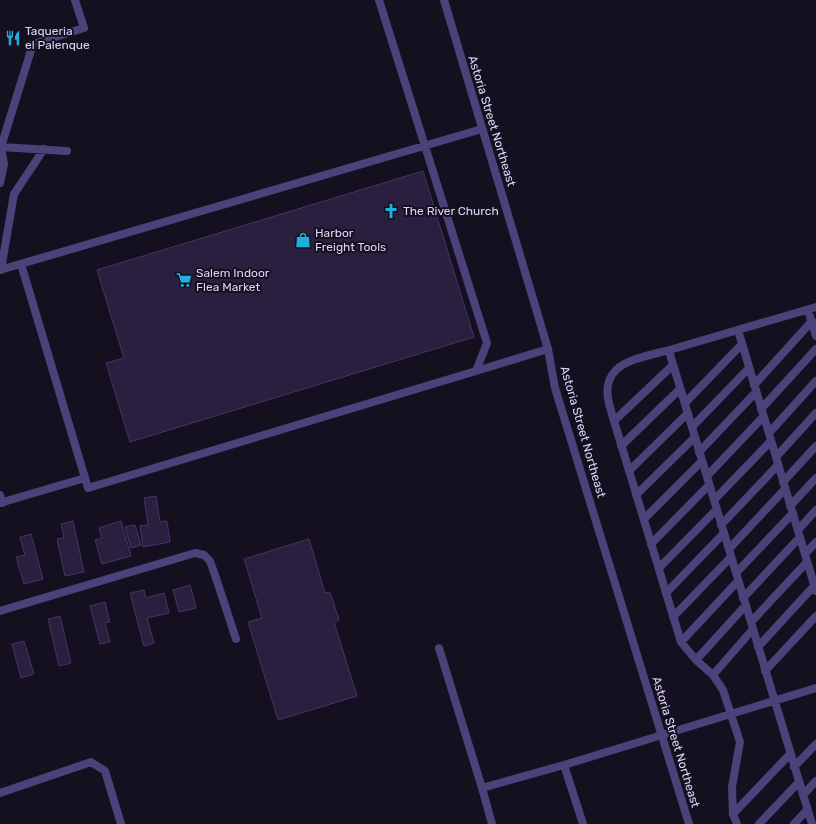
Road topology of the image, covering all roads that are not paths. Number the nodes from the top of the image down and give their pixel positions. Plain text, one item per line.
1 (75, 0) edge
2 (379, 0) edge
3 (444, 0) edge
4 (482, 129) junction
5 (425, 146) junction
6 (1, 148) edge
7 (44, 149) junction
8 (67, 151) dead end
9 (0, 183) edge
10 (21, 264) junction
11 (0, 270) edge
12 (812, 308) edge
13 (812, 321) junction
14 (738, 330) junction
15 (816, 336) edge
16 (742, 344) junction
17 (548, 349) junction
18 (816, 349) edge
19 (669, 351) junction
20 (673, 365) junction
21 (749, 368) junction
22 (476, 371) junction
23 (816, 381) edge
24 (680, 389) junction
25 (755, 389) junction
26 (685, 403) junction
27 (688, 413) junction
28 (762, 413) junction
29 (816, 413) edge
30 (614, 421) junction
31 (692, 427) junction
32 (695, 437) junction
33 (770, 437) junction
34 (622, 446) junction
35 (816, 446) edge
36 (699, 452) junction
37 (702, 461) junction
38 (777, 461) junction
39 (629, 470) junction
40 (707, 476) junction
41 (85, 478) junction
42 (816, 478) edge
43 (709, 485) junction
44 (784, 485) junction
45 (636, 495) junction
46 (1, 500) edge
47 (714, 500) junction
48 (717, 509) junction
49 (791, 509) junction
50 (816, 510) edge
51 (644, 519) junction
52 (721, 525) junction
53 (724, 533) junction
54 (799, 534) junction
55 (816, 542) edge
56 (651, 544) junction
57 (730, 553) junction
58 (806, 558) junction
59 (659, 568) junction
60 (737, 577) junction
61 (815, 582) edge
62 (666, 593) junction
63 (744, 601) junction
64 (0, 611) edge
65 (816, 616) edge
66 (673, 617) junction
67 (752, 626) junction
68 (236, 639) dead end
69 (681, 642) junction
70 (758, 646) junction
71 (439, 648) dead end
72 (696, 660) junction
73 (765, 671) junction
74 (713, 675) junction
75 (816, 688) edge
76 (774, 700) junction
77 (730, 714) junction
78 (662, 735) junction
79 (816, 744) edge
80 (790, 754) junction
81 (564, 765) junction
82 (794, 767) junction
83 (816, 781) edge
84 (799, 782) junction
85 (482, 788) junction
86 (0, 793) edge
87 (803, 795) junction
88 (807, 810) junction
89 (733, 814) junction
90 (813, 822) edge
91 (121, 824) edge
92 (492, 824) edge
93 (583, 824) edge
94 (689, 824) edge
95 (737, 824) edge
96 (758, 824) edge
97 (794, 824) edge

1 - 6 street
2 - 5 street
3 - 4 street, Astoria Street Northeast
4 - 5 street
4 - 17 street, Astoria Street Northeast
5 - 10 street
5 - 22 street
6 - 7 street
6 - 9 street
7 - 8 street
7 - 11 street
10 - 11 street
10 - 41 street
12 - 13 street
12 - 14 street
13 - 15 street
13 - 25 street
14 - 16 street
14 - 19 street
16 - 21 street
16 - 26 street
17 - 22 street
17 - 78 street, Astoria Street Northeast
18 - 28 street
19 - 20 street
19 - 30 street
20 - 24 street
20 - 30 street
21 - 25 street
21 - 31 street
22 - 41 street
23 - 33 street
24 - 26 street
24 - 34 street
25 - 28 street
25 - 36 street
26 - 27 street
27 - 31 street
27 - 39 street
28 - 33 street
28 - 40 street
29 - 38 street
30 - 34 street
31 - 32 street
32 - 36 street
32 - 45 street
33 - 38 street
33 - 47 street
34 - 39 street
35 - 44 street
36 - 37 street
37 - 40 street
37 - 51 street
38 - 44 street
38 - 52 street
39 - 45 street
40 - 43 street
41 - 46 street
42 - 49 street
43 - 47 street
43 - 56 street
44 - 49 street
44 - 57 street
45 - 51 street
47 - 48 street
48 - 52 street
48 - 59 street
49 - 54 street
49 - 60 street
50 - 54 street
51 - 56 street
52 - 53 street
53 - 57 street
53 - 62 street
54 - 58 street
54 - 63 street
55 - 58 street
56 - 59 street
57 - 60 street
57 - 66 street
58 - 61 street
58 - 67 street
59 - 62 street
60 - 63 street
60 - 69 street
61 - 70 street
62 - 66 street
63 - 67 street
63 - 72 street
64 - 68 street
65 - 73 street
66 - 69 street
67 - 70 street
67 - 74 street
69 - 72 street
70 - 73 street
71 - 85 street
72 - 74 street
73 - 76 street
74 - 77 street
75 - 76 street
76 - 77 street
76 - 80 street
77 - 78 street
77 - 89 street
78 - 81 street
78 - 94 street, Astoria Street Northeast
79 - 82 street
80 - 82 street
80 - 89 street
81 - 85 street
81 - 93 street
82 - 84 street
83 - 87 street
84 - 87 street
84 - 96 street
85 - 92 street
86 - 91 street
87 - 88 street
88 - 90 street
88 - 97 street
89 - 95 street

